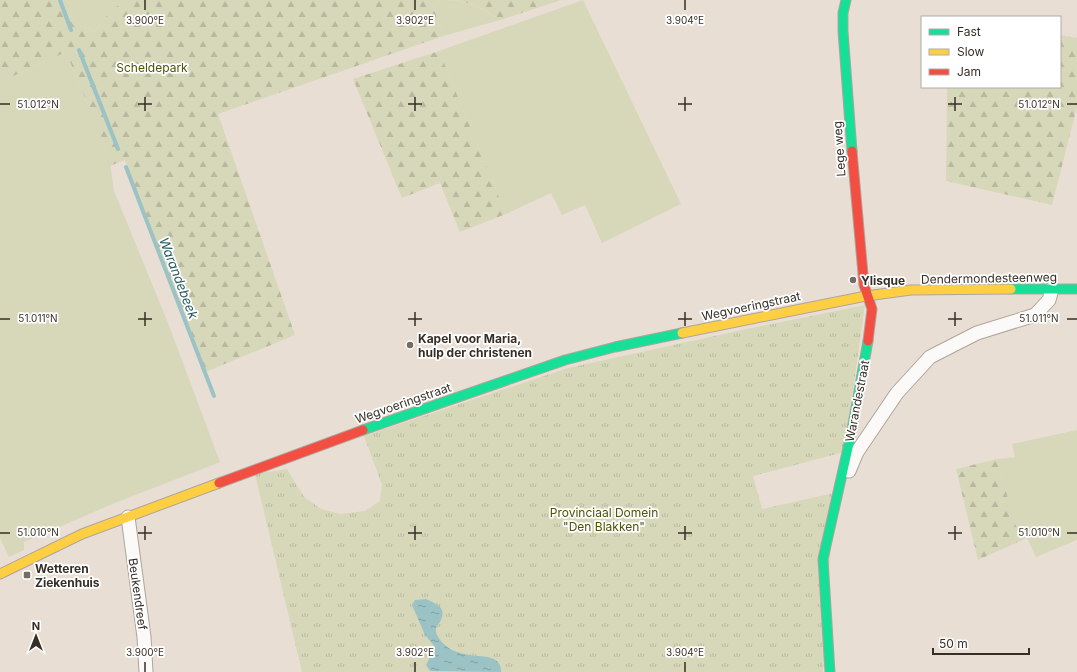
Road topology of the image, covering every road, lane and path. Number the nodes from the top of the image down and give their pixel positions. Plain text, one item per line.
1 (846, 0) edge
2 (1052, 289) junction
3 (1077, 289) edge
4 (866, 296) junction
5 (829, 302) joint
6 (835, 506) junction
7 (128, 517) junction
8 (0, 574) edge
9 (146, 672) edge
10 (830, 672) edge

1 - 4 main road, Lege weg
2 - 3 main road, Dendermondesteenweg
2 - 4 main road, Dendermondesteenweg
2 - 6 street, Warandestraat
4 - 5 main road, Dendermondesteenweg
4 - 6 main road, Warandestraat
5 - 7 main road, Wegvoeringstraat
6 - 10 main road, Warandestraat
7 - 8 main road, Wegvoeringstraat
7 - 9 street, Beukendreef

